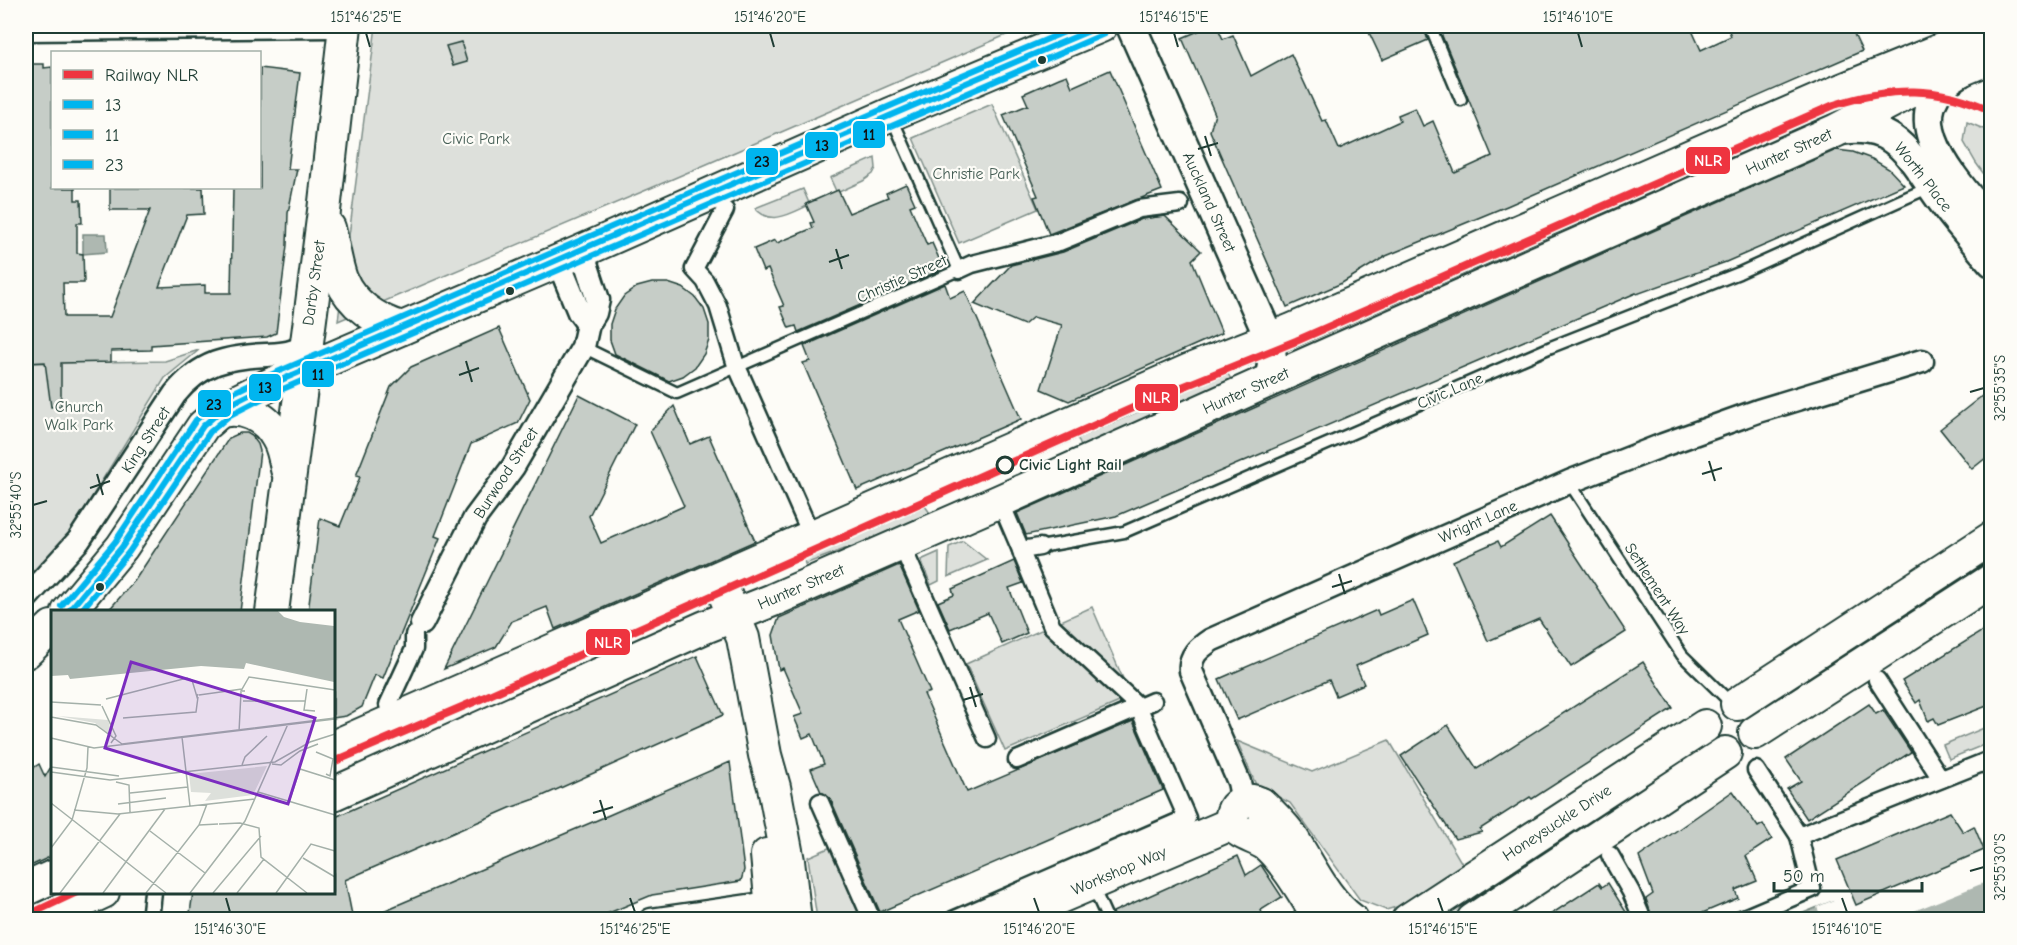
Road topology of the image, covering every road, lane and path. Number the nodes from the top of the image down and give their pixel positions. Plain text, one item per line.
1 (332, 26) edge
2 (345, 26) edge
3 (1101, 26) edge
4 (1131, 26) edge
5 (1430, 26) edge
6 (26, 29) edge
7 (1992, 29) edge
8 (1981, 62) edge
9 (1461, 100) dead end
10 (891, 114) junction
11 (1835, 131) junction
12 (1927, 189) junction
13 (1180, 204) dead end
14 (725, 210) dead end
15 (324, 211) junction
16 (1992, 225) edge
17 (570, 256) junction
18 (1992, 262) edge
19 (959, 270) junction
20 (402, 328) junction
21 (1269, 339) junction
22 (590, 350) junction
23 (304, 358) junction
24 (1922, 361) dead end
25 (735, 368) junction
26 (1267, 381) junction
27 (216, 413) junction
28 (289, 482) junction
29 (1569, 482) junction
30 (1000, 501) junction
31 (806, 523) dead end
32 (1992, 538) edge
33 (1040, 547) joint
34 (1021, 550) junction
35 (906, 555) dead end
36 (718, 579) junction
37 (1992, 580) edge
38 (26, 598) edge
39 (70, 610) edge
40 (272, 610) edge
41 (734, 615) junction
42 (51, 628) edge
43 (418, 629) joint
44 (26, 652) edge
45 (1877, 680) dead end
46 (1734, 703) junction
47 (1146, 704) junction
48 (388, 705) dead end
49 (1705, 726) junction
50 (1755, 733) junction
51 (987, 740) dead end
52 (334, 747) edge
53 (1725, 753) junction
54 (1992, 759) edge
55 (1017, 760) dead end
56 (1756, 770) dead end
57 (1941, 779) junction
58 (334, 794) edge
59 (820, 802) dead end
60 (1246, 816) junction
61 (1799, 836) junction
62 (1610, 855) dead end
63 (51, 877) edge
64 (1091, 882) junction
65 (26, 889) edge
66 (99, 894) edge
67 (153, 894) edge
68 (783, 910) edge
69 (43, 920) edge
70 (150, 920) edge
71 (651, 920) edge
72 (872, 920) edge
73 (953, 920) edge
74 (1006, 920) edge
75 (1108, 920) edge
76 (1321, 920) edge
77 (1352, 920) edge
78 (1408, 920) edge
79 (1473, 920) edge
80 (1643, 920) edge
81 (1739, 920) edge

1 - 6 street
2 - 15 main road, Darby Street
3 - 10 main road, King Street
4 - 21 street, Auckland Street
5 - 9 lane
7 - 21 main road
8 - 11 main road, Hunter Street
8 - 16 street, Worth Place
10 - 17 main road, King Street
10 - 19 lane, Christie Street
11 - 12 street, Worth Place
11 - 26 main road, Hunter Street
12 - 18 street, Worth Place
12 - 33 lane, Civic Lane
13 - 19 street
14 - 25 street
15 - 20 main road
15 - 23 main road, Darby Street
17 - 20 main road, King Street
17 - 22 street, Burwood Street
19 - 25 lane, Christie Street
20 - 23 main road, King Street
21 - 26 street, Auckland Street
21 - 36 main road
22 - 25 lane, Christie Street
22 - 43 street, Burwood Street
23 - 27 main road, King Street
23 - 28 main road, Darby Street
23 - 38 street, King Street
24 - 29 street, Wright Lane
25 - 31 street
26 - 30 main road, Hunter Street
27 - 28 main road
27 - 39 main road, King Street
28 - 40 main road, Darby Street
29 - 46 lane, Settlement Way
29 - 60 street, Wright Lane
30 - 34 street
30 - 41 main road, Hunter Street
32 - 46 main road
33 - 34 street, Civic Lane
34 - 47 street
35 - 51 street
36 - 41 main road
36 - 52 main road
37 - 50 main road
41 - 58 main road, Hunter Street
41 - 68 main road
42 - 44 main road
43 - 48 street, Burwood Street
45 - 57 street
46 - 49 main road
46 - 50 main road
47 - 55 street
47 - 73 street
49 - 53 main road
49 - 78 main road, Honeysuckle Drive
50 - 53 main road
53 - 79 main road, Honeysuckle Drive
54 - 57 street
56 - 61 street
57 - 61 street
59 - 72 street
60 - 64 main road, Workshop Way
60 - 76 main road
60 - 77 main road
61 - 81 street
62 - 80 street
63 - 65 main road
64 - 74 main road, Workshop Way
64 - 75 lane
66 - 69 main road
67 - 70 street
68 - 71 street

